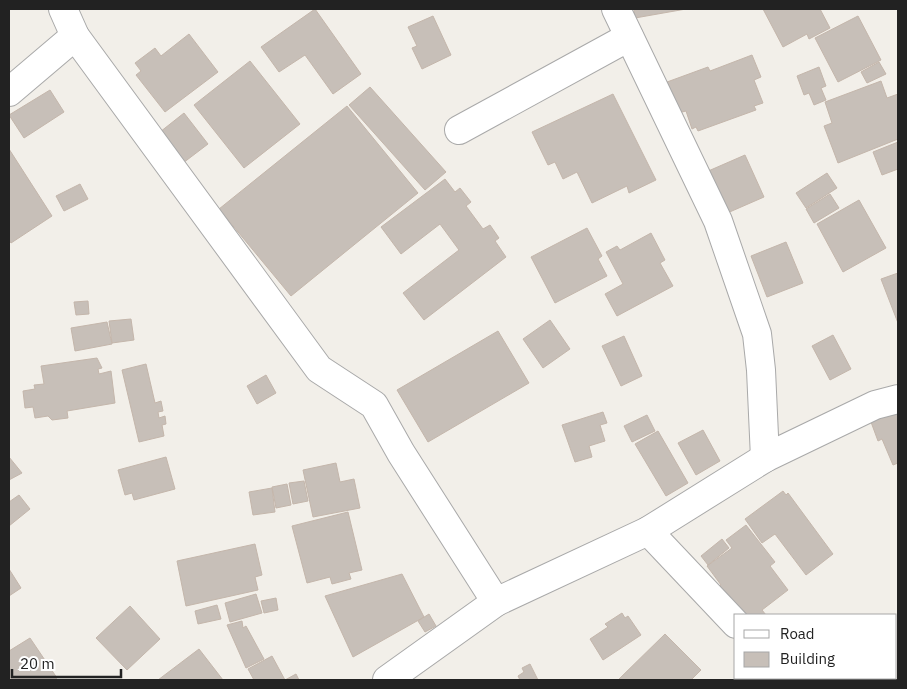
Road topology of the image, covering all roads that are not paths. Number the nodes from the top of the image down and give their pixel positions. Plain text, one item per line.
1 (62, 9) edge
2 (616, 9) edge
3 (75, 36) junction
4 (629, 36) junction
5 (9, 92) edge
6 (459, 130) dead end
7 (898, 399) edge
8 (765, 458) junction
9 (648, 531) junction
10 (496, 602) junction
11 (734, 622) edge
12 (387, 680) edge

1 - 3 street
2 - 4 street
3 - 5 street
3 - 10 street
4 - 6 street
4 - 8 street
7 - 8 street
8 - 9 street
9 - 10 street
9 - 11 street
10 - 12 street

